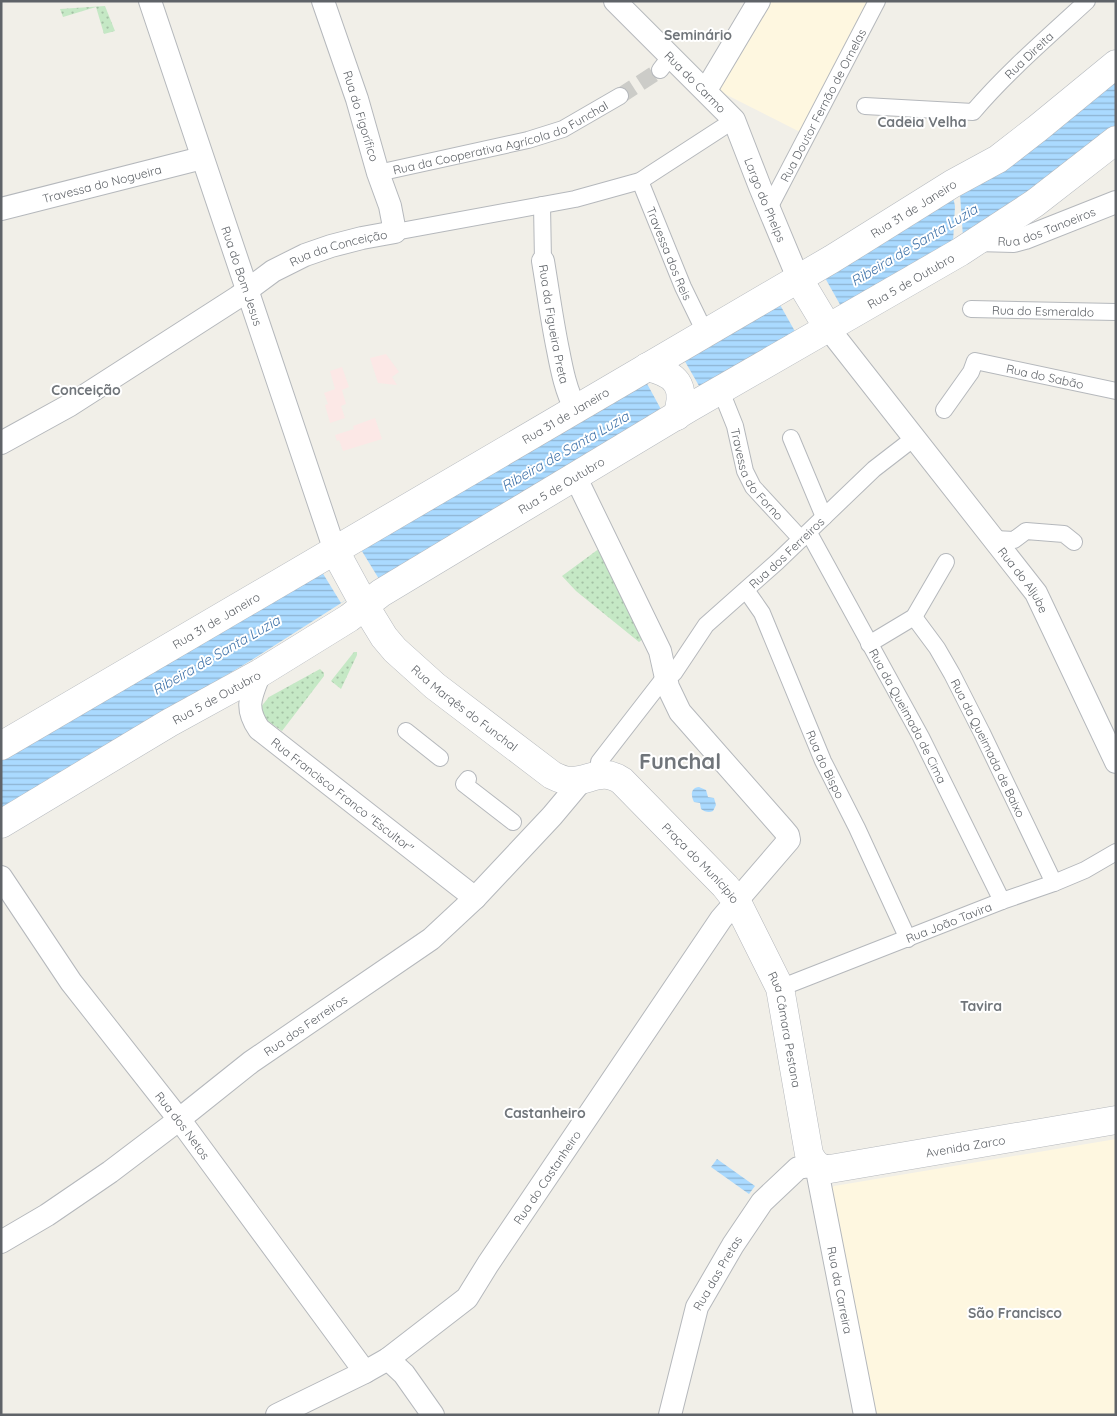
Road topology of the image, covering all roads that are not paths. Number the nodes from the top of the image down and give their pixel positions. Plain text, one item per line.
1 (150, 1) edge
2 (323, 1) edge
3 (615, 1) edge
4 (759, 1) edge
5 (877, 1) edge
6 (1087, 1) edge
7 (1116, 64) edge
8 (706, 90) junction
9 (620, 96) tunnel mouth
10 (865, 106) dead end
11 (734, 120) junction
12 (1116, 140) edge
13 (202, 158) junction
14 (378, 172) junction
15 (640, 182) junction
16 (1116, 202) edge
17 (542, 205) junction
18 (769, 208) junction
19 (1, 210) edge
20 (395, 232) junction
21 (977, 240) junction
22 (544, 262) joint
23 (801, 283) junction
24 (247, 291) junction
25 (971, 309) dead end
26 (1116, 312) edge
27 (700, 322) dead end
28 (825, 324) junction
29 (654, 369) junction
30 (1116, 391) edge
31 (725, 401) dead end
32 (679, 409) junction
33 (576, 410) junction
34 (944, 410) dead end
35 (791, 438) dead end
36 (909, 442) dead end
37 (1, 443) edge
38 (575, 476) junction
39 (824, 517) junction
40 (805, 536) junction
41 (995, 539) junction
42 (1074, 542) dead end
43 (337, 556) junction
44 (946, 562) dead end
45 (746, 590) junction
46 (361, 600) junction
47 (914, 617) junction
48 (869, 644) junction
49 (260, 672) junction
50 (674, 673) dead end
51 (661, 682) dead end
52 (406, 732) dead end
53 (1, 746) edge
54 (440, 758) dead end
55 (1116, 762) edge
56 (591, 770) junction
57 (468, 779) dead end
58 (513, 822) dead end
59 (1, 824) edge
60 (1116, 852) edge
61 (1, 877) edge
62 (1054, 883) junction
63 (475, 898) junction
64 (736, 900) junction
65 (1002, 901) junction
66 (908, 939) junction
67 (780, 988) junction
68 (179, 1119) junction
69 (1116, 1120) edge
70 (816, 1165) junction
71 (1, 1242) edge
72 (388, 1359) junction
73 (365, 1372) junction
74 (277, 1415) edge
75 (433, 1415) edge
76 (670, 1415) edge
77 (865, 1415) edge

1 - 13 street, Rua do Bom Jesus
2 - 14 street, Rua do Figorífico
3 - 8 street, Rua do Carmo
4 - 8 street
5 - 18 street, Rua Doutor Fernão de Ornelas
6 - 10 street, Rua Direita
7 - 23 main road, Rua 31 de Janeiro
8 - 11 street, Rua do Carmo
9 - 14 street, Rua da Cooperativa Agrícola do Funchal
11 - 15 street, Rua da Conceição
11 - 18 street, Largo do Phelps
12 - 21 main road, Rua 5 de Outubro
13 - 19 street, Travessa do Nogueira
13 - 24 street, Rua do Bom Jesus
14 - 20 street, Rua do Figorífico
15 - 17 street, Rua da Conceição
15 - 27 street, Travessa dos Reis
16 - 21 street, Rua dos Tanoeiros
17 - 20 street, Rua da Conceição
17 - 22 street, Rua da Figueira Preta
18 - 23 street, Largo do Phelps
20 - 24 street, Rua da Conceição
21 - 28 main road, Rua 5 de Outubro
22 - 33 street, Rua da Figueira Preta
23 - 28 main road
23 - 29 main road, Rua 31 de Janeiro
24 - 37 street, Rua da Conceição
24 - 43 street, Rua do Bom Jesus
25 - 26 street, Rua do Esmeraldo
28 - 32 main road, Rua 5 de Outubro
28 - 41 street, Rua do Aljube
29 - 32 main road
29 - 33 main road, Rua 31 de Janeiro
30 - 34 street, Rua do Sabão
31 - 40 street, Travessa do Forno
32 - 38 main road, Rua 5 de Outubro
33 - 43 main road, Rua 31 de Janeiro
35 - 39 street
36 - 39 street, Rua dos Ferreiros
38 - 46 main road, Rua 5 de Outubro
38 - 64 street, Praça do Munícipio
39 - 40 street, Rua dos Ferreiros
40 - 45 street, Rua dos Ferreiros
40 - 48 street, Rua da Queimada de Cima
41 - 42 street
41 - 55 street, Rua do Aljube
43 - 46 main road, Rua Marqês do Funchal
43 - 53 main road, Rua 31 de Janeiro
44 - 47 street
45 - 50 street, Rua dos Ferreiros
45 - 66 street, Rua do Bispo
46 - 49 main road, Rua 5 de Outubro
46 - 56 main road, Rua Marqês do Funchal
47 - 48 street
47 - 62 street, Rua da Queimada de Baixo
48 - 65 street, Rua da Queimada de Cima
49 - 59 main road, Rua 5 de Outubro
49 - 63 street, Rua Francisco Franco "Escultor"
51 - 56 street, Rua dos Ferreiros
52 - 54 street
56 - 63 street, Rua dos Ferreiros
56 - 64 main road, Praça do Munícipio
57 - 58 street
60 - 62 street, Rua João Tavira
61 - 68 street, Rua dos Netos
62 - 65 street, Rua João Tavira
63 - 68 street, Rua dos Ferreiros
64 - 67 main road, Rua Câmara Pestana
64 - 72 street, Rua do Castanheiro
65 - 66 street, Rua João Tavira
66 - 67 street, Rua João Tavira
67 - 70 main road, Rua Câmara Pestana
68 - 71 street, Rua dos Ferreiros
68 - 73 street, Rua dos Netos
69 - 70 main road, Avenida Zarco
70 - 76 street, Rua das Pretas
70 - 77 street, Rua da Carreira
72 - 73 street, Rua do Castanheiro
72 - 75 street
73 - 74 street, Rua do Castanheiro

